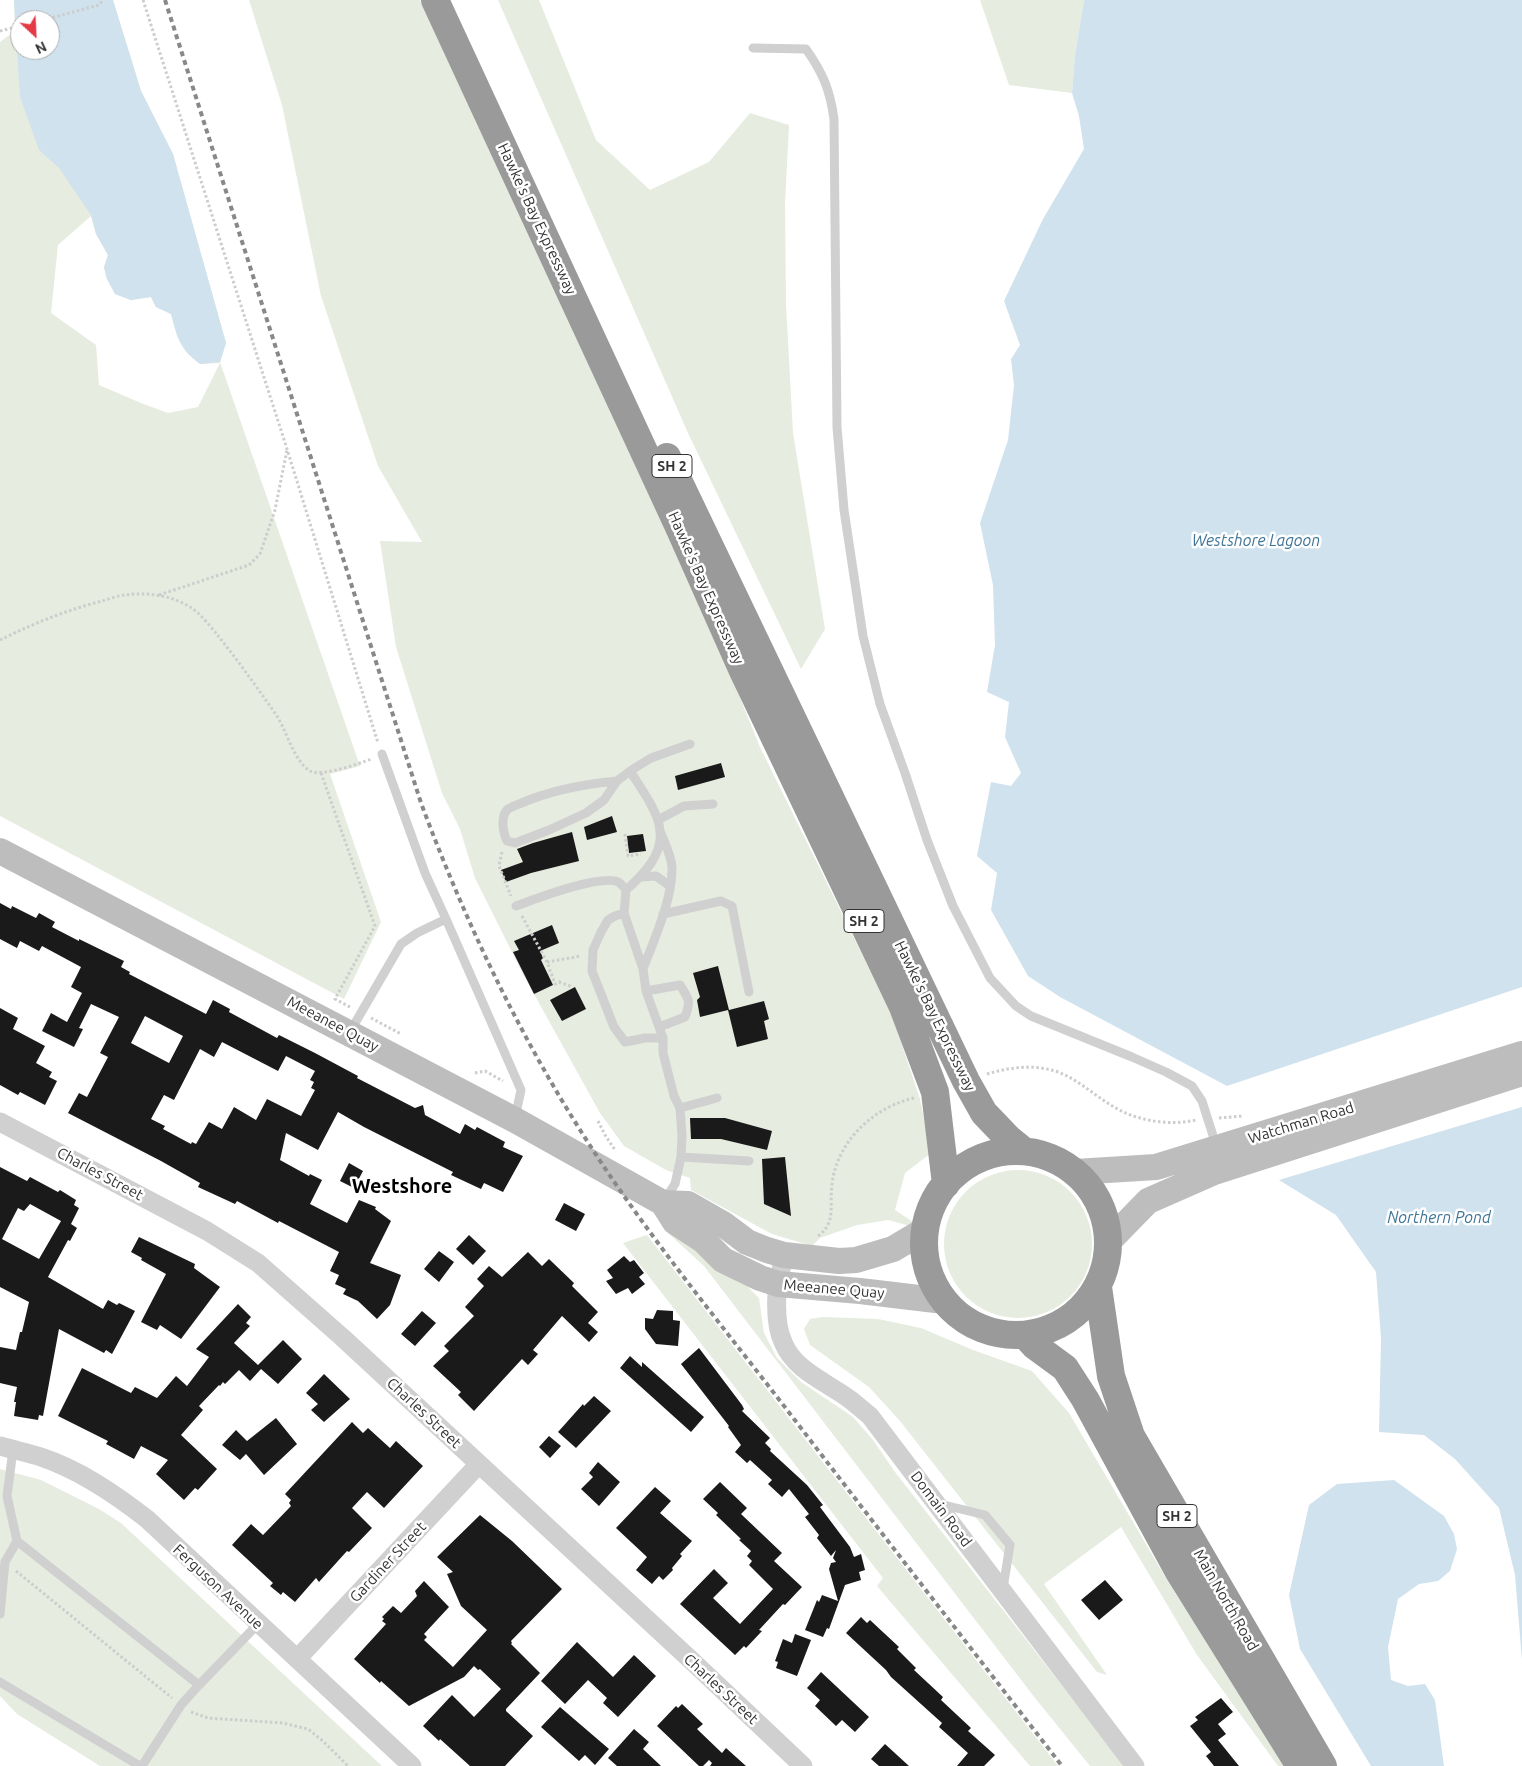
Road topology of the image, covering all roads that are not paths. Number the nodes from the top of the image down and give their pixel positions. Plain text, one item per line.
1 (435, 0) edge
2 (455, 0) edge
3 (753, 48) dead end
4 (690, 744) dead end
5 (382, 754) road end
6 (630, 771) junction
7 (617, 780) junction
8 (713, 804) dead end
9 (658, 820) junction
10 (661, 831) junction
11 (0, 850) edge
12 (641, 876) junction
13 (670, 886) junction
14 (626, 890) junction
15 (516, 906) dead end
16 (624, 913) junction
17 (663, 914) junction
18 (446, 919) junction
19 (643, 969) junction
20 (646, 992) junction
21 (749, 992) dead end
22 (658, 1027) junction
23 (349, 1033) junction
24 (662, 1038) junction
25 (1522, 1054) edge
26 (1522, 1073) edge
27 (716, 1098) dead end
28 (680, 1108) junction
29 (515, 1120) junction
30 (0, 1122) edge
31 (1024, 1151) junction
32 (681, 1157) junction
33 (1220, 1159) junction
34 (749, 1161) dead end
35 (1076, 1172) junction
36 (946, 1184) junction
37 (663, 1203) junction
38 (925, 1230) junction
39 (1109, 1241) junction
40 (784, 1255) junction
41 (778, 1284) junction
42 (1098, 1287) junction
43 (944, 1300) junction
44 (1025, 1335) junction
45 (7, 1448) edge
46 (479, 1464) junction
47 (937, 1504) junction
48 (16, 1541) junction
49 (1003, 1591) junction
50 (0, 1614) edge
51 (258, 1624) junction
52 (297, 1659) junction
53 (0, 1682) edge
54 (199, 1685) junction
55 (141, 1766) edge
56 (412, 1766) edge
57 (803, 1766) edge
58 (1135, 1766) edge
59 (1300, 1766) edge
60 (1323, 1766) edge

1 - 36 highway, Hawke's Bay Expressway / SH 2
2 - 31 highway, Hawke's Bay Expressway / SH 2
3 - 33 lane
4 - 6 lane
5 - 18 lane
6 - 7 lane
6 - 9 lane
7 - 7 lane
8 - 9 lane
9 - 10 lane
10 - 12 lane
10 - 13 lane
11 - 23 main road, Meeanee Quay
12 - 13 lane
12 - 14 lane
13 - 17 lane
14 - 15 lane
14 - 16 lane
16 - 19 lane
16 - 24 lane
17 - 19 lane
17 - 21 lane
18 - 23 lane
18 - 29 lane
19 - 20 lane
20 - 22 lane
20 - 22 lane
22 - 24 lane
23 - 29 main road, Meeanee Quay
24 - 28 lane
25 - 33 main road, Watchman Road
26 - 33 main road, Watchman Road
27 - 28 lane
28 - 32 lane
29 - 37 main road, Meeanee Quay
30 - 46 street, Charles Street
31 - 35 highway, SH 2
31 - 36 highway, SH 2
32 - 34 lane
32 - 37 lane
33 - 35 main road, Watchman Road
33 - 39 main road, Watchman Road
35 - 39 highway, SH 2
36 - 38 highway, SH 2
37 - 40 main road, Meeanee Quay
37 - 41 main road, Meeanee Quay
38 - 40 main road, Meeanee Quay
38 - 43 highway, SH 2
39 - 42 highway, SH 2
40 - 41 street, Domain Road
41 - 43 main road, Meeanee Quay
41 - 47 street, Domain Road
42 - 44 highway, SH 2
42 - 60 highway, Main North Road / SH 2
43 - 44 highway, SH 2
44 - 59 highway, Main North Road / SH 2
45 - 48 lane
45 - 51 street, Ferguson Avenue
46 - 52 street, Gardiner Street
46 - 57 street, Charles Street
47 - 49 street, Domain Road
47 - 49 lane
48 - 50 lane
48 - 54 lane
49 - 58 street, Domain Road
51 - 52 street, Ferguson Avenue
51 - 54 lane
52 - 56 street, Ferguson Avenue
53 - 55 lane
54 - 55 lane

